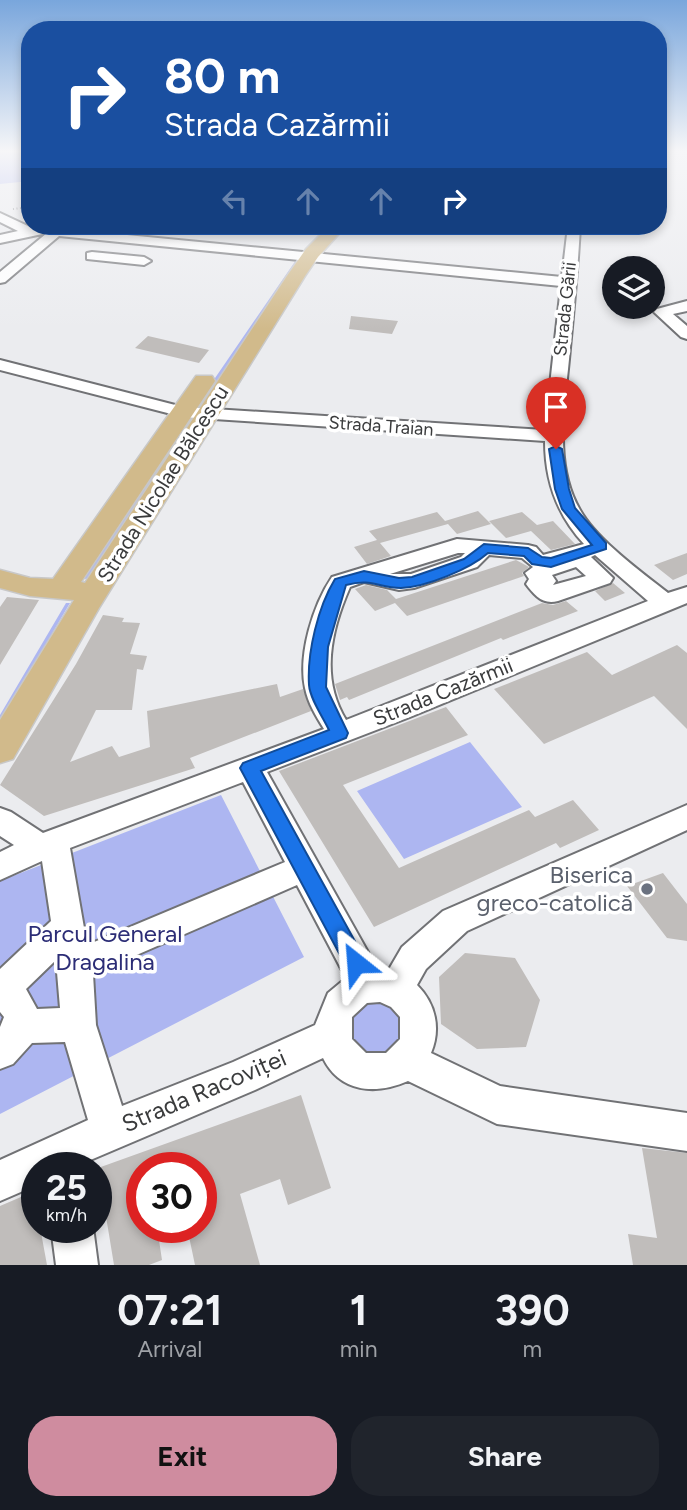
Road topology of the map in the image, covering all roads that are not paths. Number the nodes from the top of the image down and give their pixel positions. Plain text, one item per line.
1 (0, 217) edge
2 (21, 228) edge
3 (21, 234) edge
4 (50, 235) edge
5 (106, 235) edge
6 (322, 235) edge
7 (327, 235) edge
8 (573, 235) edge
9 (0, 239) edge
10 (161, 243) junction
11 (92, 256) dead end
12 (301, 257) junction
13 (0, 279) edge
14 (567, 282) junction
15 (687, 306) edge
16 (687, 334) edge
17 (0, 365) edge
18 (195, 414) junction
19 (555, 436) junction
20 (601, 546) junction
21 (0, 579) edge
22 (78, 590) junction
23 (676, 598) edge
24 (340, 733) junction
25 (0, 750) edge
26 (250, 768) junction
27 (687, 817) edge
28 (0, 820) edge
29 (47, 845) junction
30 (0, 867) edge
31 (304, 868) junction
32 (68, 926) junction
33 (75, 966) junction
34 (382, 989) junction
35 (0, 994) edge
36 (78, 1025) junction
37 (332, 1035) junction
38 (11, 1039) edge
39 (407, 1061) junction
40 (110, 1130) junction
41 (687, 1132) edge
42 (76, 1152) edge
43 (21, 1174) edge
44 (0, 1181) edge
45 (74, 1243) edge
46 (77, 1265) edge

1 - 2 street
3 - 9 street
4 - 13 street
5 - 10 street
6 - 12 main road, Strada Nicolae Bălcescu
7 - 12 main road, Strada Nicolae Bălcescu
8 - 14 street, Strada Gării
10 - 11 street
10 - 12 street
12 - 14 street
12 - 18 main road, Strada Nicolae Bălcescu
12 - 18 main road, Strada Nicolae Bălcescu
14 - 19 street, Strada Gării
15 - 16 street
17 - 18 street, Strada Traian
18 - 19 street, Strada Traian
18 - 22 main road, Strada Nicolae Bălcescu
19 - 20 street, Strada Gării
20 - 23 street, Strada Gării
20 - 24 street
21 - 22 main road
22 - 25 main road, Strada Nicolae Bălcescu
23 - 24 street, Strada Cazărmii
24 - 26 street, Strada Cazărmii
26 - 29 street, Strada Cazărmii
26 - 31 street
27 - 34 street
28 - 29 street
29 - 30 street, Strada Cazărmii
29 - 32 street
31 - 33 street
31 - 34 street
32 - 33 street
32 - 35 street
33 - 36 street
34 - 37 street
34 - 39 street
35 - 38 street
36 - 38 street
36 - 40 street
37 - 39 street
37 - 40 street, Strada Racoviței
39 - 41 street
40 - 42 street, Strada Racoviței
43 - 44 street, Strada Racoviței
45 - 46 street

